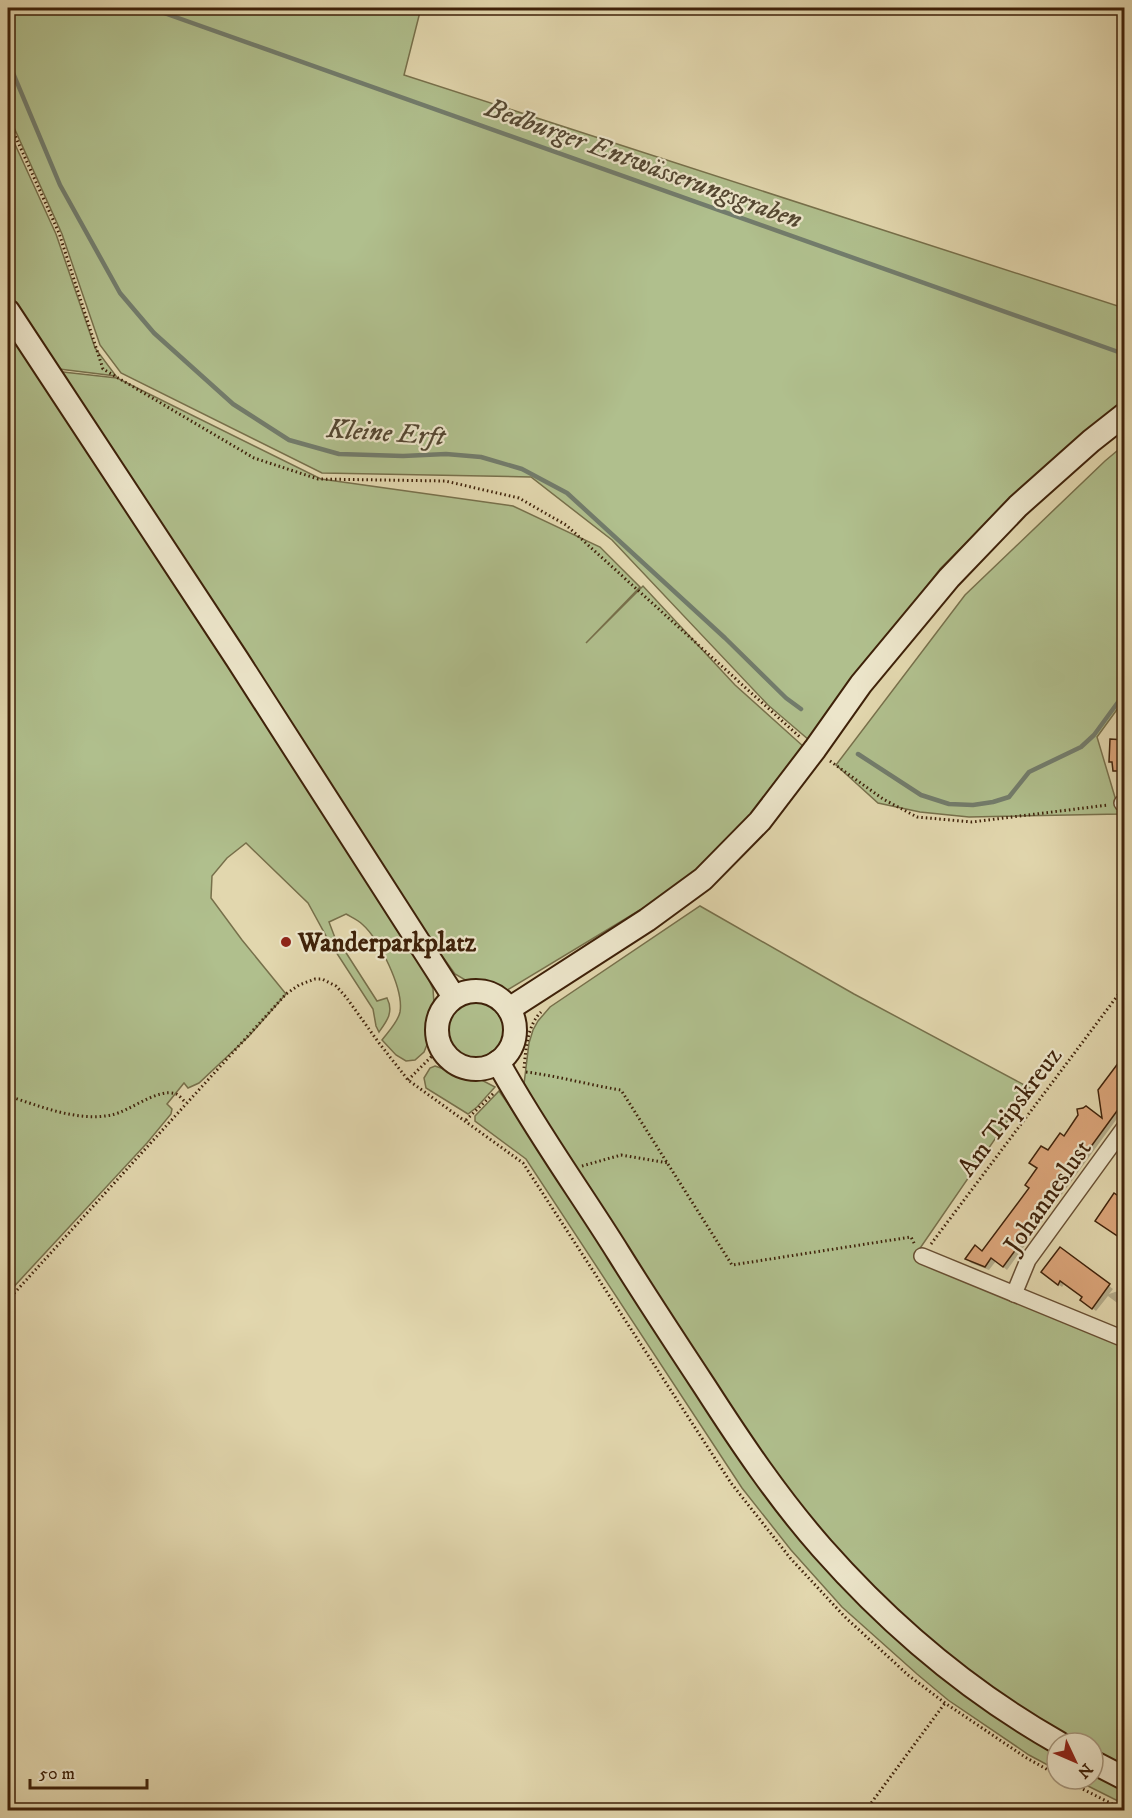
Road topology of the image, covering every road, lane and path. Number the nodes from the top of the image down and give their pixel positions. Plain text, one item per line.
1 (8, 120) edge
2 (8, 311) edge
3 (1125, 415) edge
4 (821, 754) junction
5 (1124, 803) edge
6 (1125, 987) edge
7 (454, 997) junction
8 (509, 1009) junction
9 (441, 1047) junction
10 (498, 1062) junction
11 (524, 1072) dead end
12 (408, 1080) junction
13 (8, 1096) edge
14 (186, 1103) junction
15 (466, 1120) dead end
16 (1125, 1128) edge
17 (668, 1163) junction
18 (580, 1167) dead end
19 (922, 1256) junction
20 (1014, 1294) junction
21 (8, 1300) edge
22 (1125, 1339) edge
23 (945, 1703) dead end
24 (1045, 1735) edge
25 (1105, 1768) edge
26 (1125, 1778) edge
27 (1088, 1791) edge
28 (1125, 1809) edge
29 (866, 1810) edge

1 - 4 path
2 - 7 main road
3 - 4 main road
4 - 5 path
4 - 8 main road
6 - 19 path, Am Tripskreuz
7 - 8 main road
7 - 9 main road
8 - 10 main road
9 - 10 main road
9 - 12 path
10 - 24 main road
11 - 17 path
12 - 14 path
12 - 15 path
13 - 14 path
14 - 21 path
16 - 20 street, Johanneslust
17 - 18 path
17 - 19 path
19 - 20 street
20 - 22 street
23 - 29 path
25 - 26 main road
27 - 28 path

